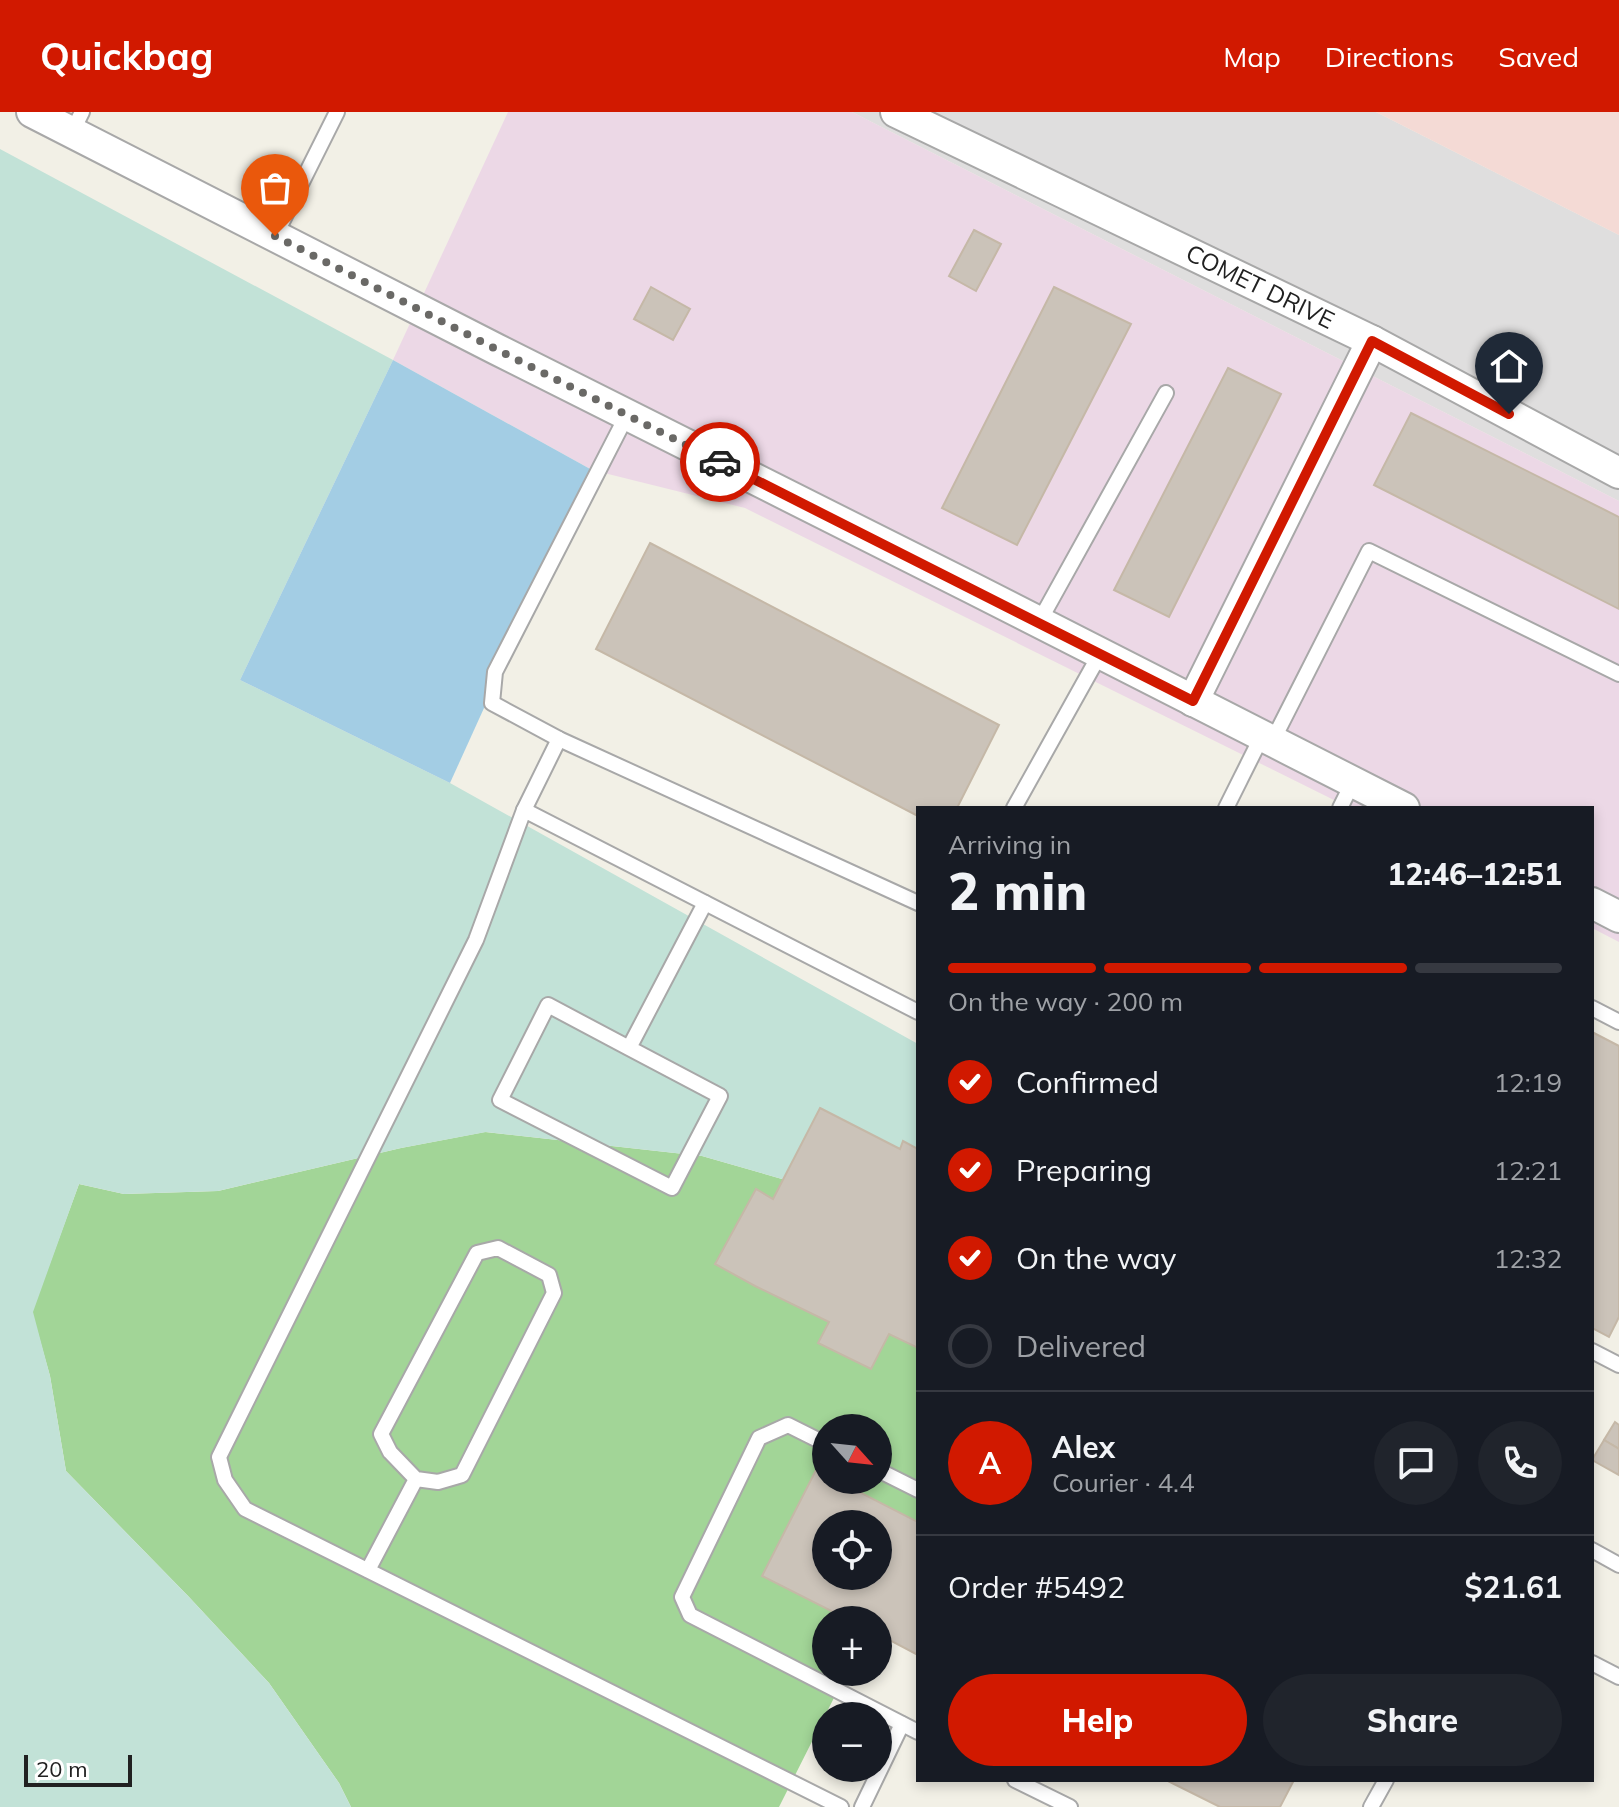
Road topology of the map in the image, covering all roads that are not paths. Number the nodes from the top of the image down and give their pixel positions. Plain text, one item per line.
1 (32, 112) edge
2 (337, 112) edge
3 (896, 112) edge
4 (77, 122) edge
5 (275, 236) junction
6 (1372, 341) junction
7 (1166, 393) dead end
8 (627, 415) junction
9 (1619, 473) edge
10 (1039, 622) junction
11 (1100, 654) junction
12 (1619, 674) edge
13 (1193, 701) junction
14 (559, 739) junction
15 (1267, 739) junction
16 (1346, 795) edge
17 (1015, 806) edge
18 (1227, 806) edge
19 (1395, 806) edge
20 (524, 810) junction
21 (916, 902) edge
22 (705, 903) junction
23 (1594, 904) edge
24 (1619, 917) edge
25 (1594, 1009) edge
26 (916, 1011) edge
27 (1619, 1022) edge
28 (629, 1048) junction
29 (1594, 1352) edge
30 (1619, 1365) edge
31 (812, 1437) edge
32 (892, 1477) edge
33 (416, 1479) junction
34 (916, 1489) edge
35 (1594, 1551) edge
36 (1619, 1565) edge
37 (368, 1570) junction
38 (1594, 1664) edge
39 (1619, 1677) edge
40 (902, 1724) junction
41 (916, 1731) edge
42 (1019, 1782) edge
43 (1385, 1782) edge
44 (841, 1807) edge
45 (862, 1807) edge
46 (1070, 1807) edge
47 (1371, 1807) edge

1 - 4 street
2 - 5 lane
3 - 6 street, COMET DRIVE
4 - 5 street
5 - 8 street
6 - 9 street, COMET DRIVE
6 - 13 street
7 - 10 lane
8 - 10 street
8 - 14 lane
10 - 11 street
11 - 13 street
11 - 17 lane
12 - 15 lane
13 - 15 street
14 - 20 lane
14 - 21 lane
15 - 16 street
15 - 18 lane
16 - 19 street
20 - 22 lane
20 - 37 lane
22 - 26 lane
22 - 28 lane
23 - 24 street
25 - 27 lane
28 - 28 lane
29 - 30 lane
31 - 40 lane
32 - 34 lane
33 - 33 lane
33 - 37 lane
35 - 36 lane
37 - 44 lane
38 - 39 lane
40 - 41 lane
40 - 45 lane
42 - 46 lane
43 - 47 lane

